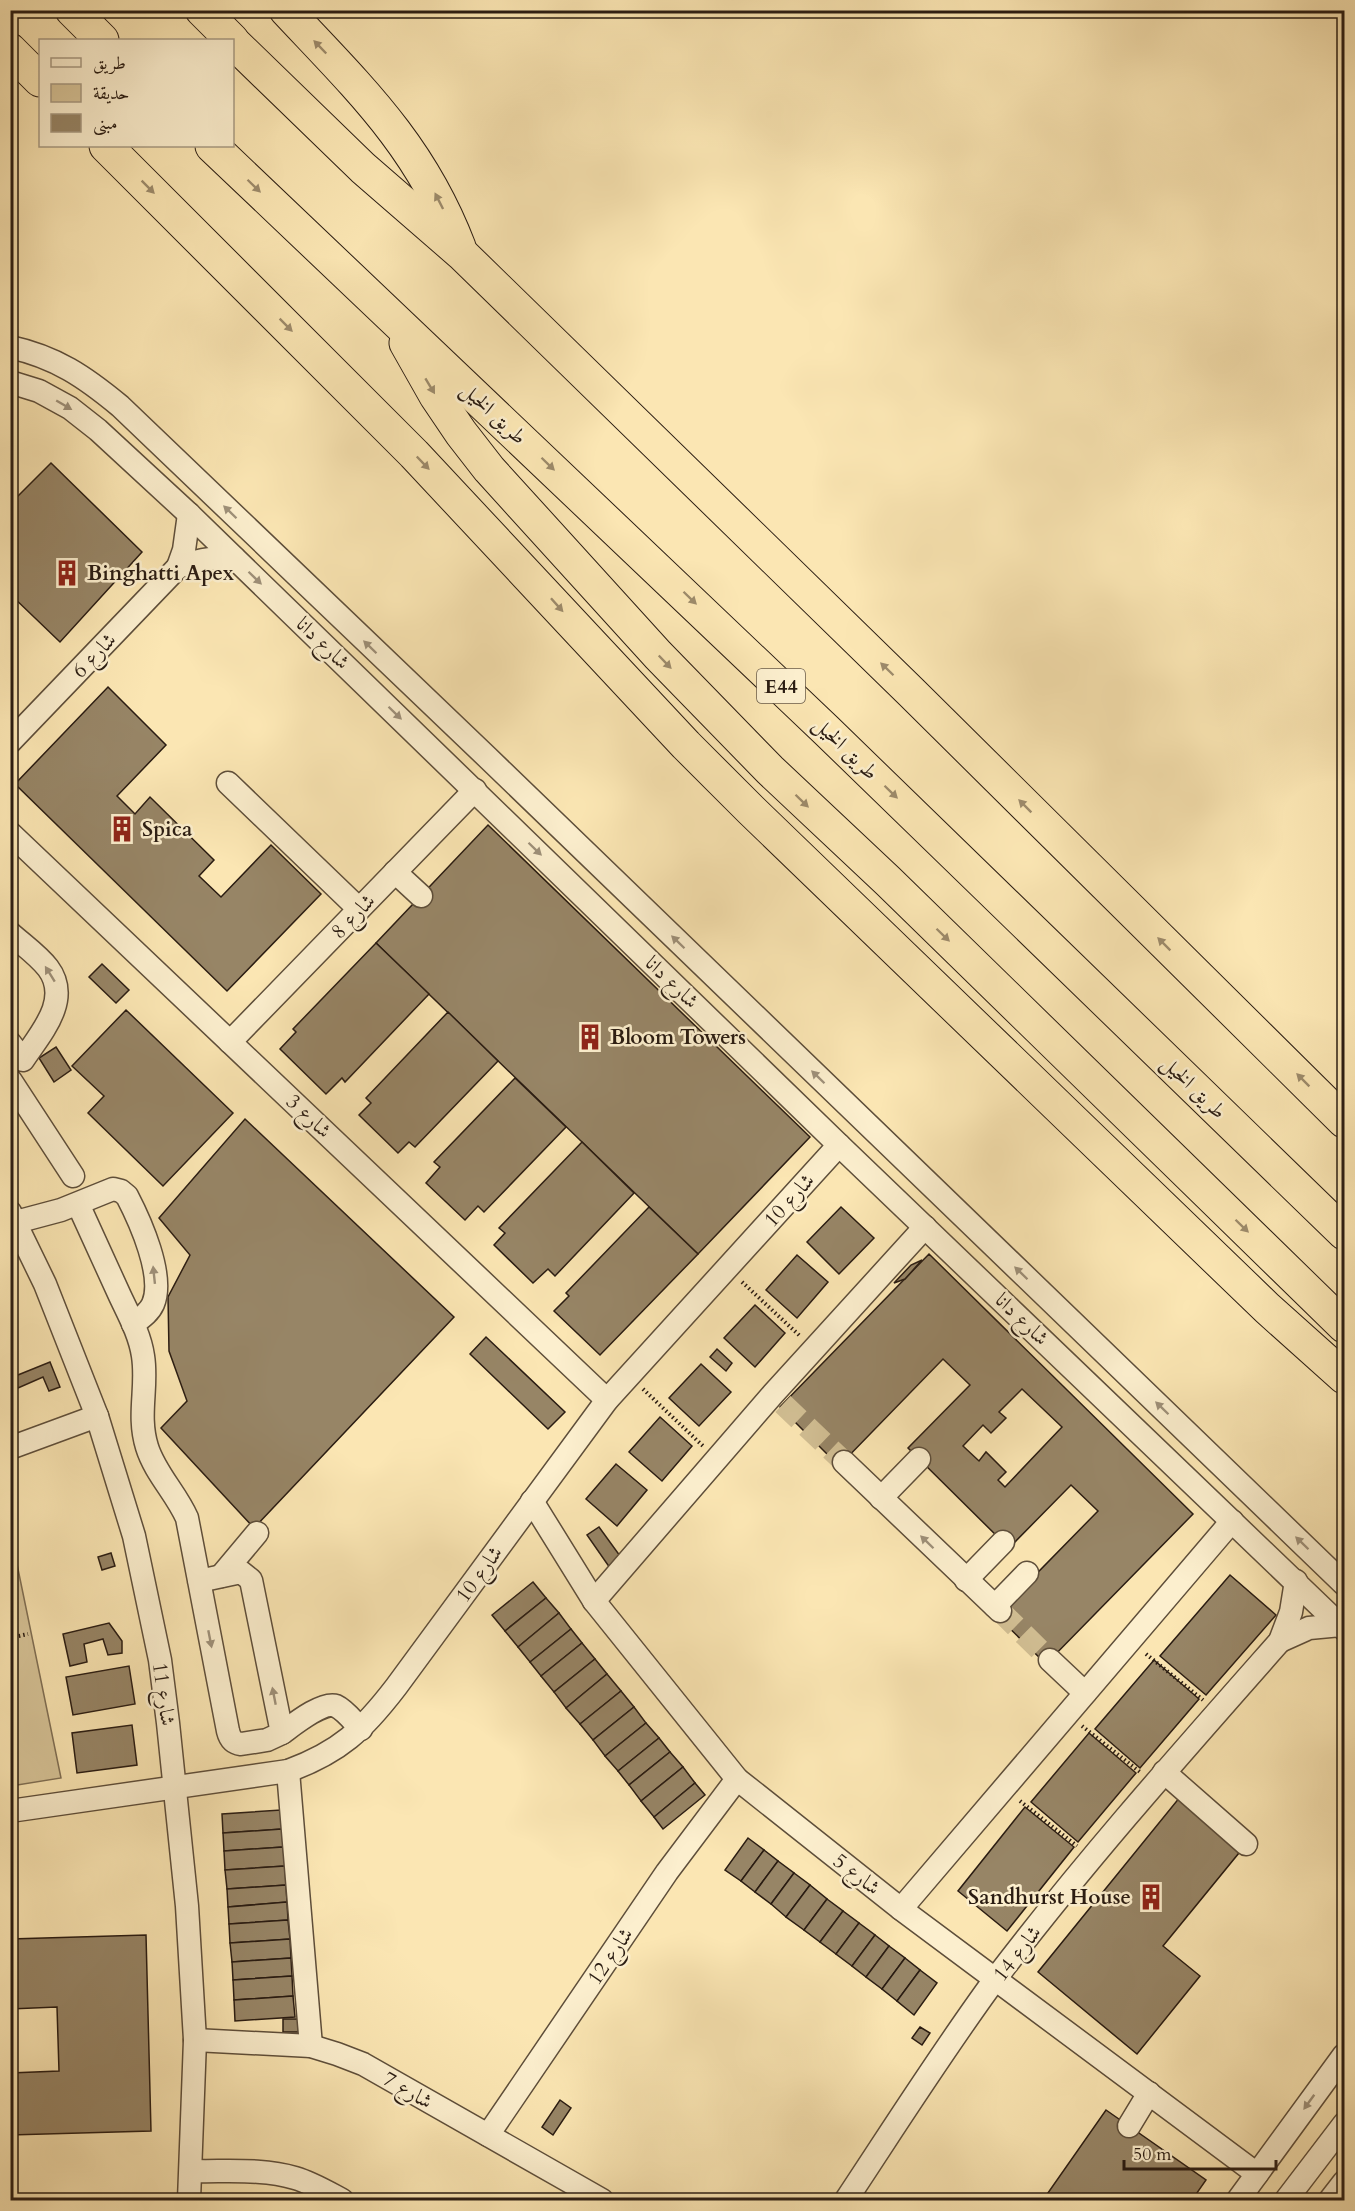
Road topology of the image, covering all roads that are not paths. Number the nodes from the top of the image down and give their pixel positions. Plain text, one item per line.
1 (72, 10) edge
2 (202, 10) edge
3 (286, 10) edge
4 (101, 39) edge
5 (230, 39) edge
6 (234, 43) edge
7 (10, 50) edge
8 (39, 79) edge
9 (107, 147) edge
10 (213, 147) edge
11 (462, 254) junction
12 (392, 316) junction
13 (10, 347) edge
14 (10, 382) edge
15 (189, 514) junction
16 (234, 558) junction
17 (178, 567) junction
18 (10, 742) edge
19 (487, 757) junction
20 (504, 775) junction
21 (228, 783) dead end
22 (474, 789) junction
23 (10, 832) edge
24 (395, 872) junction
25 (421, 896) dead end
26 (359, 909) junction
27 (10, 933) edge
28 (230, 1042) junction
29 (17, 1052) edge
30 (11, 1082) edge
31 (858, 1116) junction
32 (1344, 1121) edge
33 (875, 1132) junction
34 (841, 1146) junction
35 (73, 1176) dead end
36 (70, 1207) junction
37 (17, 1226) edge
38 (925, 1227) junction
39 (1344, 1233) edge
40 (133, 1324) junction
41 (1344, 1326) edge
42 (1344, 1377) edge
43 (607, 1400) junction
44 (97, 1416) junction
45 (10, 1448) edge
46 (844, 1462) tunnel mouth
47 (922, 1462) dead end
48 (532, 1501) junction
49 (885, 1502) junction
50 (1232, 1521) junction
51 (256, 1533) dead end
52 (1000, 1539) dead end
53 (1027, 1574) dead end
54 (963, 1576) junction
55 (210, 1579) junction
56 (1296, 1581) junction
57 (1344, 1584) edge
58 (594, 1601) junction
59 (1343, 1627) edge
60 (1280, 1641) junction
61 (1050, 1660) tunnel mouth
62 (1085, 1693) junction
63 (361, 1729) junction
64 (282, 1732) junction
65 (288, 1771) junction
66 (1159, 1778) junction
67 (736, 1779) junction
68 (174, 1787) junction
69 (10, 1811) edge
70 (1246, 1844) dead end
71 (901, 1909) junction
72 (996, 1979) junction
73 (195, 2040) junction
74 (311, 2046) junction
75 (1344, 2055) edge
76 (1149, 2093) junction
77 (1344, 2124) edge
78 (1129, 2126) dead end
79 (488, 2135) junction
80 (191, 2171) junction
81 (1257, 2174) junction
82 (1344, 2182) edge
83 (189, 2200) edge
84 (342, 2200) edge
85 (602, 2200) edge
86 (846, 2200) edge
87 (1238, 2200) edge
88 (1286, 2200) edge
89 (1330, 2200) edge

1 - 4 highway
2 - 5 highway
11 -> 3 highway
6 - 11 highway
7 - 8 highway
9 -> 42 highway
10 -> 12 highway, طريق الخيل / E44
32 -> 11 highway
12 -> 39 highway, طريق الخيل / E44
12 -> 41 highway
19 -> 13 street, شارع دانا
14 -> 15 street, شارع دانا
15 - 16 street, شارع دانا
15 - 17 street, شارع 6
16 - 17 street, شارع 6
16 -> 22 street, شارع دانا
17 - 18 street, شارع 6
19 - 20 street, شارع دانا
19 - 22 street
20 - 22 street
31 -> 20 street, شارع دانا
21 - 26 street
22 - 24 street, شارع 8
22 -> 34 street, شارع دانا
23 - 28 street, شارع 3
24 - 25 street
24 - 26 street, شارع 8
26 - 28 street, شارع 8
29 -> 27 street
28 - 43 street, شارع 3
29 - 30 street
30 - 35 street
31 - 33 street, شارع دانا
31 - 34 street
33 - 34 street
57 -> 33 street, شارع دانا
34 - 38 street, شارع دانا
34 - 43 street, شارع 10
36 - 37 street
36 - 40 street
40 -> 36 street
37 - 44 street, شارع 11
38 - 50 street, شارع دانا
38 - 58 street
40 - 55 street
43 - 48 street, شارع 10
44 - 45 street
44 - 68 street, شارع 11
46 - 49 street
47 - 49 street
48 - 58 street, شارع 5
48 - 63 street, شارع 10
54 -> 49 street
50 - 56 street, شارع دانا
50 - 62 street
51 - 55 street
52 - 54 street
53 - 54 street
64 -> 55 street
55 -> 64 street
56 - 59 street, شارع دانا
56 - 60 street, شارع 14
58 - 67 street, شارع 5
59 - 60 street, شارع 14
60 - 66 street, شارع 14
61 - 62 street
62 - 71 street
63 - 64 street
63 - 65 street, شارع 10
65 - 68 street, شارع 10
65 - 74 street
66 - 70 street
66 - 72 street, شارع 14
67 - 71 street, شارع 5
67 - 79 street, شارع 12
68 - 69 street, شارع 10
68 - 73 street, شارع 11
71 - 72 street, شارع 5
72 - 76 street, شارع 5
72 - 86 street, شارع 14
73 - 74 street, شارع 7
73 - 80 street, شارع 11
74 - 79 street, شارع 7
75 -> 81 street
76 - 78 street
76 - 81 street, شارع 5
77 - 88 street
79 - 85 street, شارع 7
80 - 83 street, شارع 11
80 - 84 street
81 - 87 street
82 - 89 street

